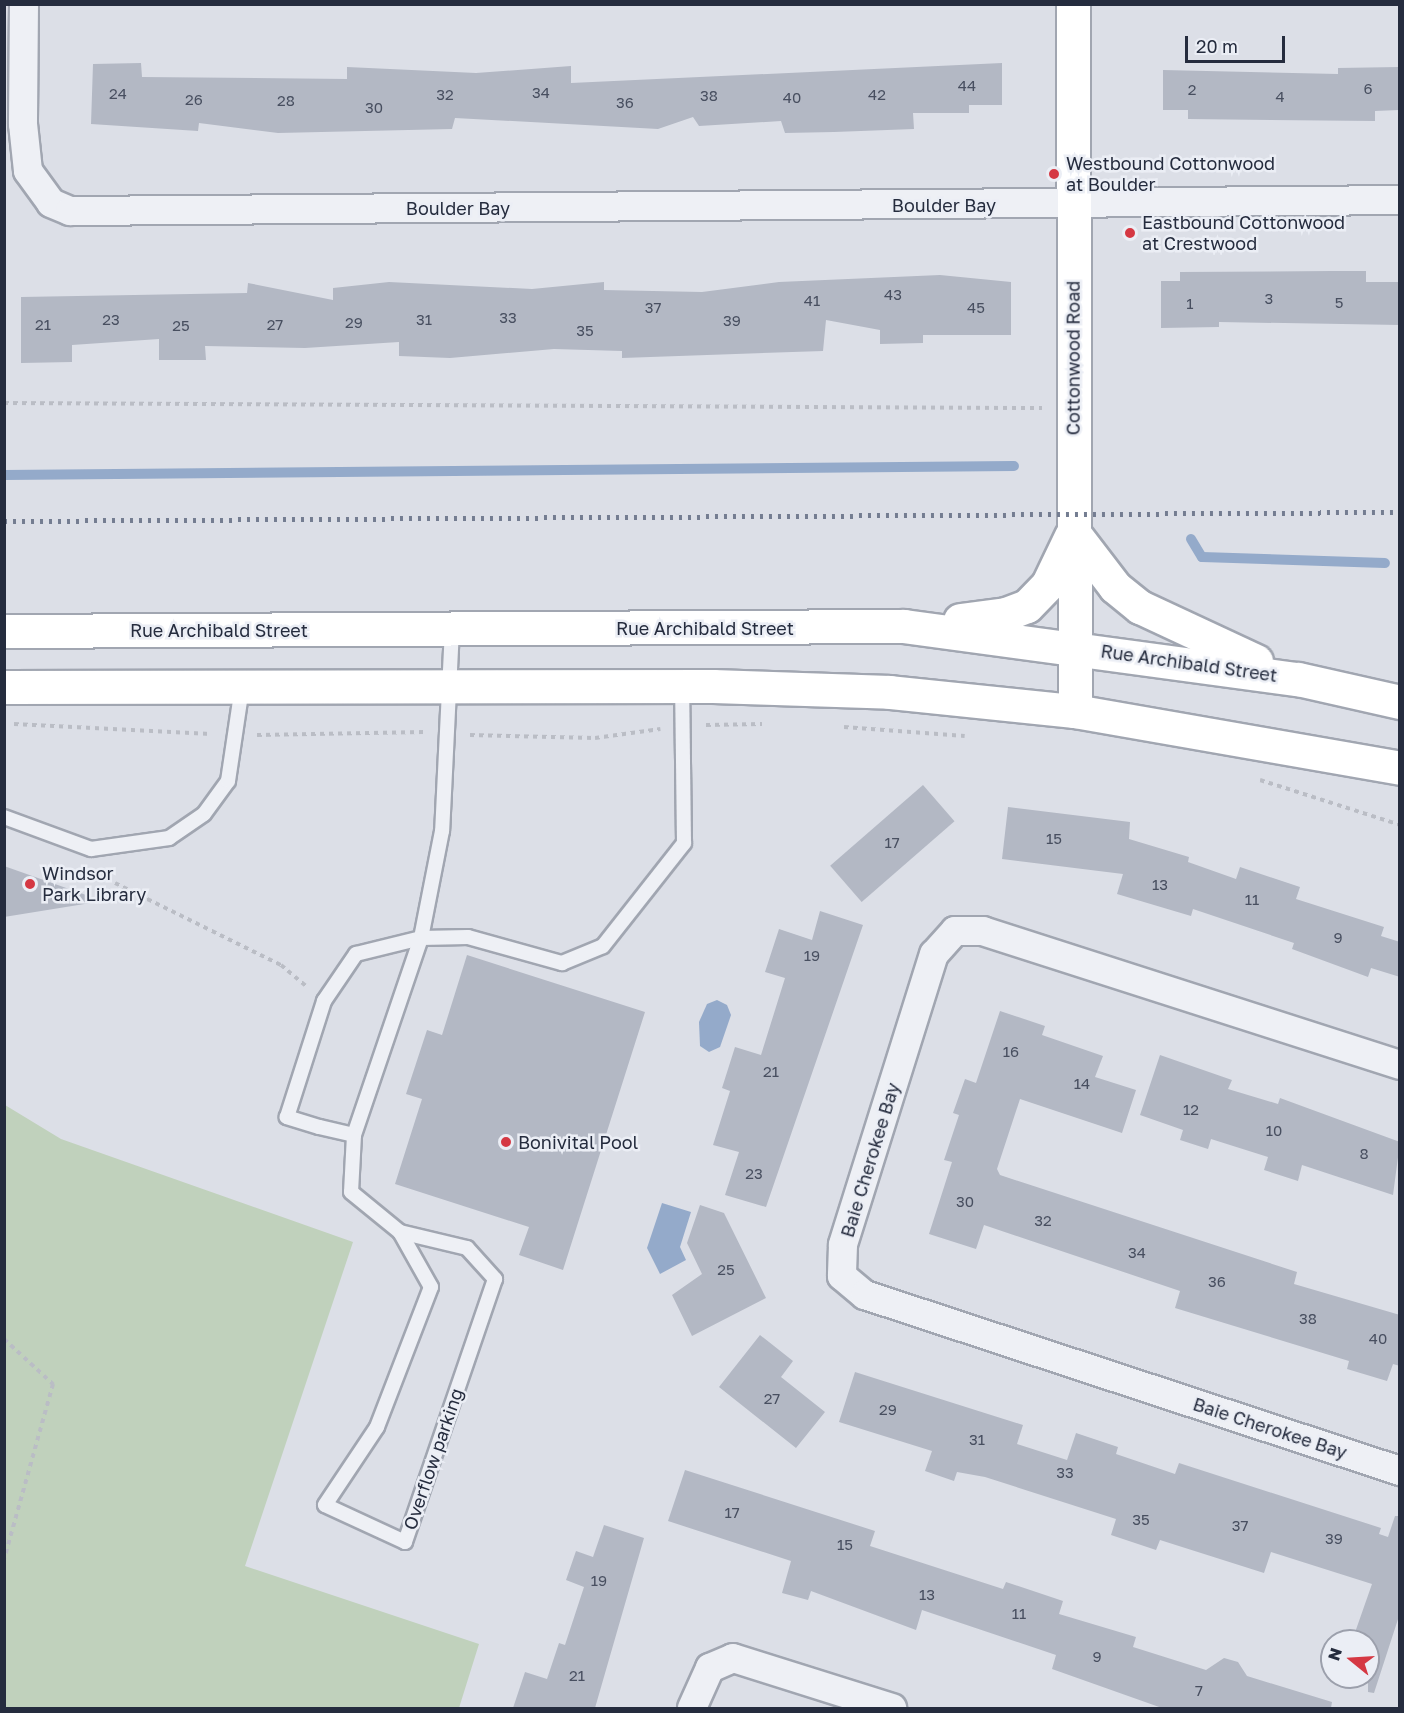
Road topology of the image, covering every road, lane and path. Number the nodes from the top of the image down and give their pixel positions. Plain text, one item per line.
1 (24, 4) edge
2 (1073, 4) edge
3 (1400, 200) edge
4 (1072, 204) junction
5 (4, 403) edge
6 (1073, 408) junction
7 (1073, 532) junction
8 (904, 626) junction
9 (452, 629) junction
10 (4, 631) edge
11 (1078, 646) junction
12 (1298, 679) junction
13 (4, 687) edge
14 (242, 687) junction
15 (682, 687) junction
16 (451, 690) junction
17 (1400, 702) edge
18 (1075, 711) junction
19 (1400, 768) edge
20 (4, 817) edge
21 (115, 884) dead end
22 (422, 938) junction
23 (324, 1001) junction
24 (1400, 1065) edge
25 (354, 1135) junction
26 (400, 1232) junction
27 (4, 1340) edge
28 (1400, 1471) edge
29 (4, 1559) edge
30 (692, 1708) edge
31 (892, 1708) edge

1 - 4 street, Boulder Bay
2 - 4 main road, Cottonwood Road
3 - 4 street, Boulder Bay
4 - 6 main road, Cottonwood Road
5 - 6 path
6 - 7 main road, Cottonwood Road
7 - 8 main road
7 - 11 main road, Cottonwood Road
7 - 12 main road
8 - 9 main road, Rue Archibald Street
8 - 11 main road, Rue Archibald Street
9 - 10 main road, Rue Archibald Street
9 - 16 lane
11 - 12 main road, Rue Archibald Street
11 - 18 main road, Cottonwood Road
12 - 17 main road, Rue Archibald Street
13 - 14 main road
14 - 16 main road
14 - 20 lane
15 - 16 main road
15 - 18 main road
15 - 22 lane
16 - 22 lane
18 - 19 main road
21 - 23 path
22 - 23 lane
22 - 25 lane
23 - 25 lane
24 - 28 street, Baie Cherokee Bay
25 - 26 lane, Overflow parking
26 - 26 lane, Overflow parking
27 - 29 path
30 - 31 street

